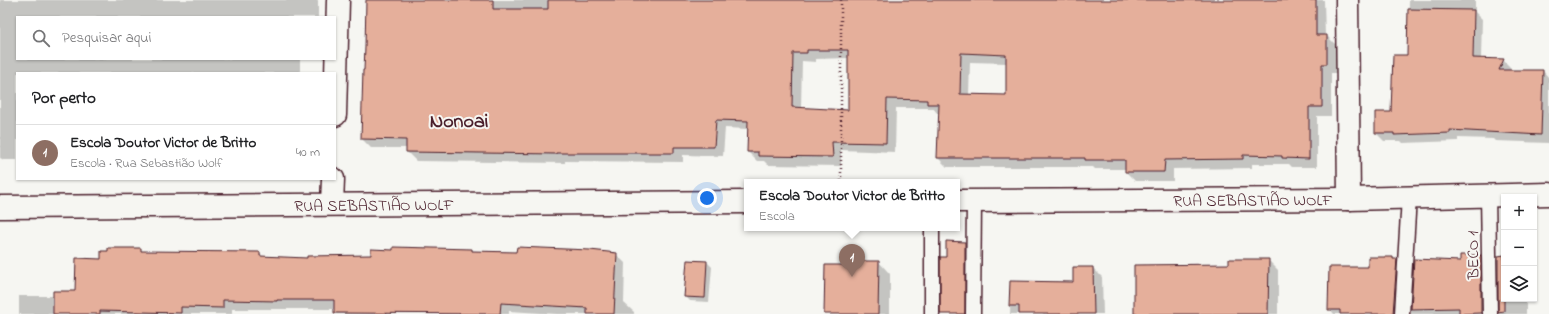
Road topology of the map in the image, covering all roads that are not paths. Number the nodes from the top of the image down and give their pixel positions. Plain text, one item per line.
1 (338, 0) edge
2 (1347, 0) edge
3 (336, 77) edge
4 (333, 180) edge
5 (1549, 194) edge
6 (1488, 195) junction
7 (1409, 197) junction
8 (1349, 199) junction
9 (965, 201) edge
10 (744, 202) edge
11 (332, 204) junction
12 (0, 207) edge
13 (932, 231) edge
14 (932, 314) edge
15 (973, 314) edge
16 (1402, 314) edge
17 (1490, 314) edge

1 - 3 street
2 - 8 street
4 - 11 street
5 - 6 street, RUA SEBASTIÃO WOLF
6 - 7 street, RUA SEBASTIÃO WOLF
6 - 17 lane, BECO 1
7 - 8 street, RUA SEBASTIÃO WOLF
7 - 16 lane
8 - 9 street, RUA SEBASTIÃO WOLF
9 - 15 lane
10 - 11 street, RUA SEBASTIÃO WOLF
11 - 12 street, RUA SEBASTIÃO WOLF
13 - 14 lane

